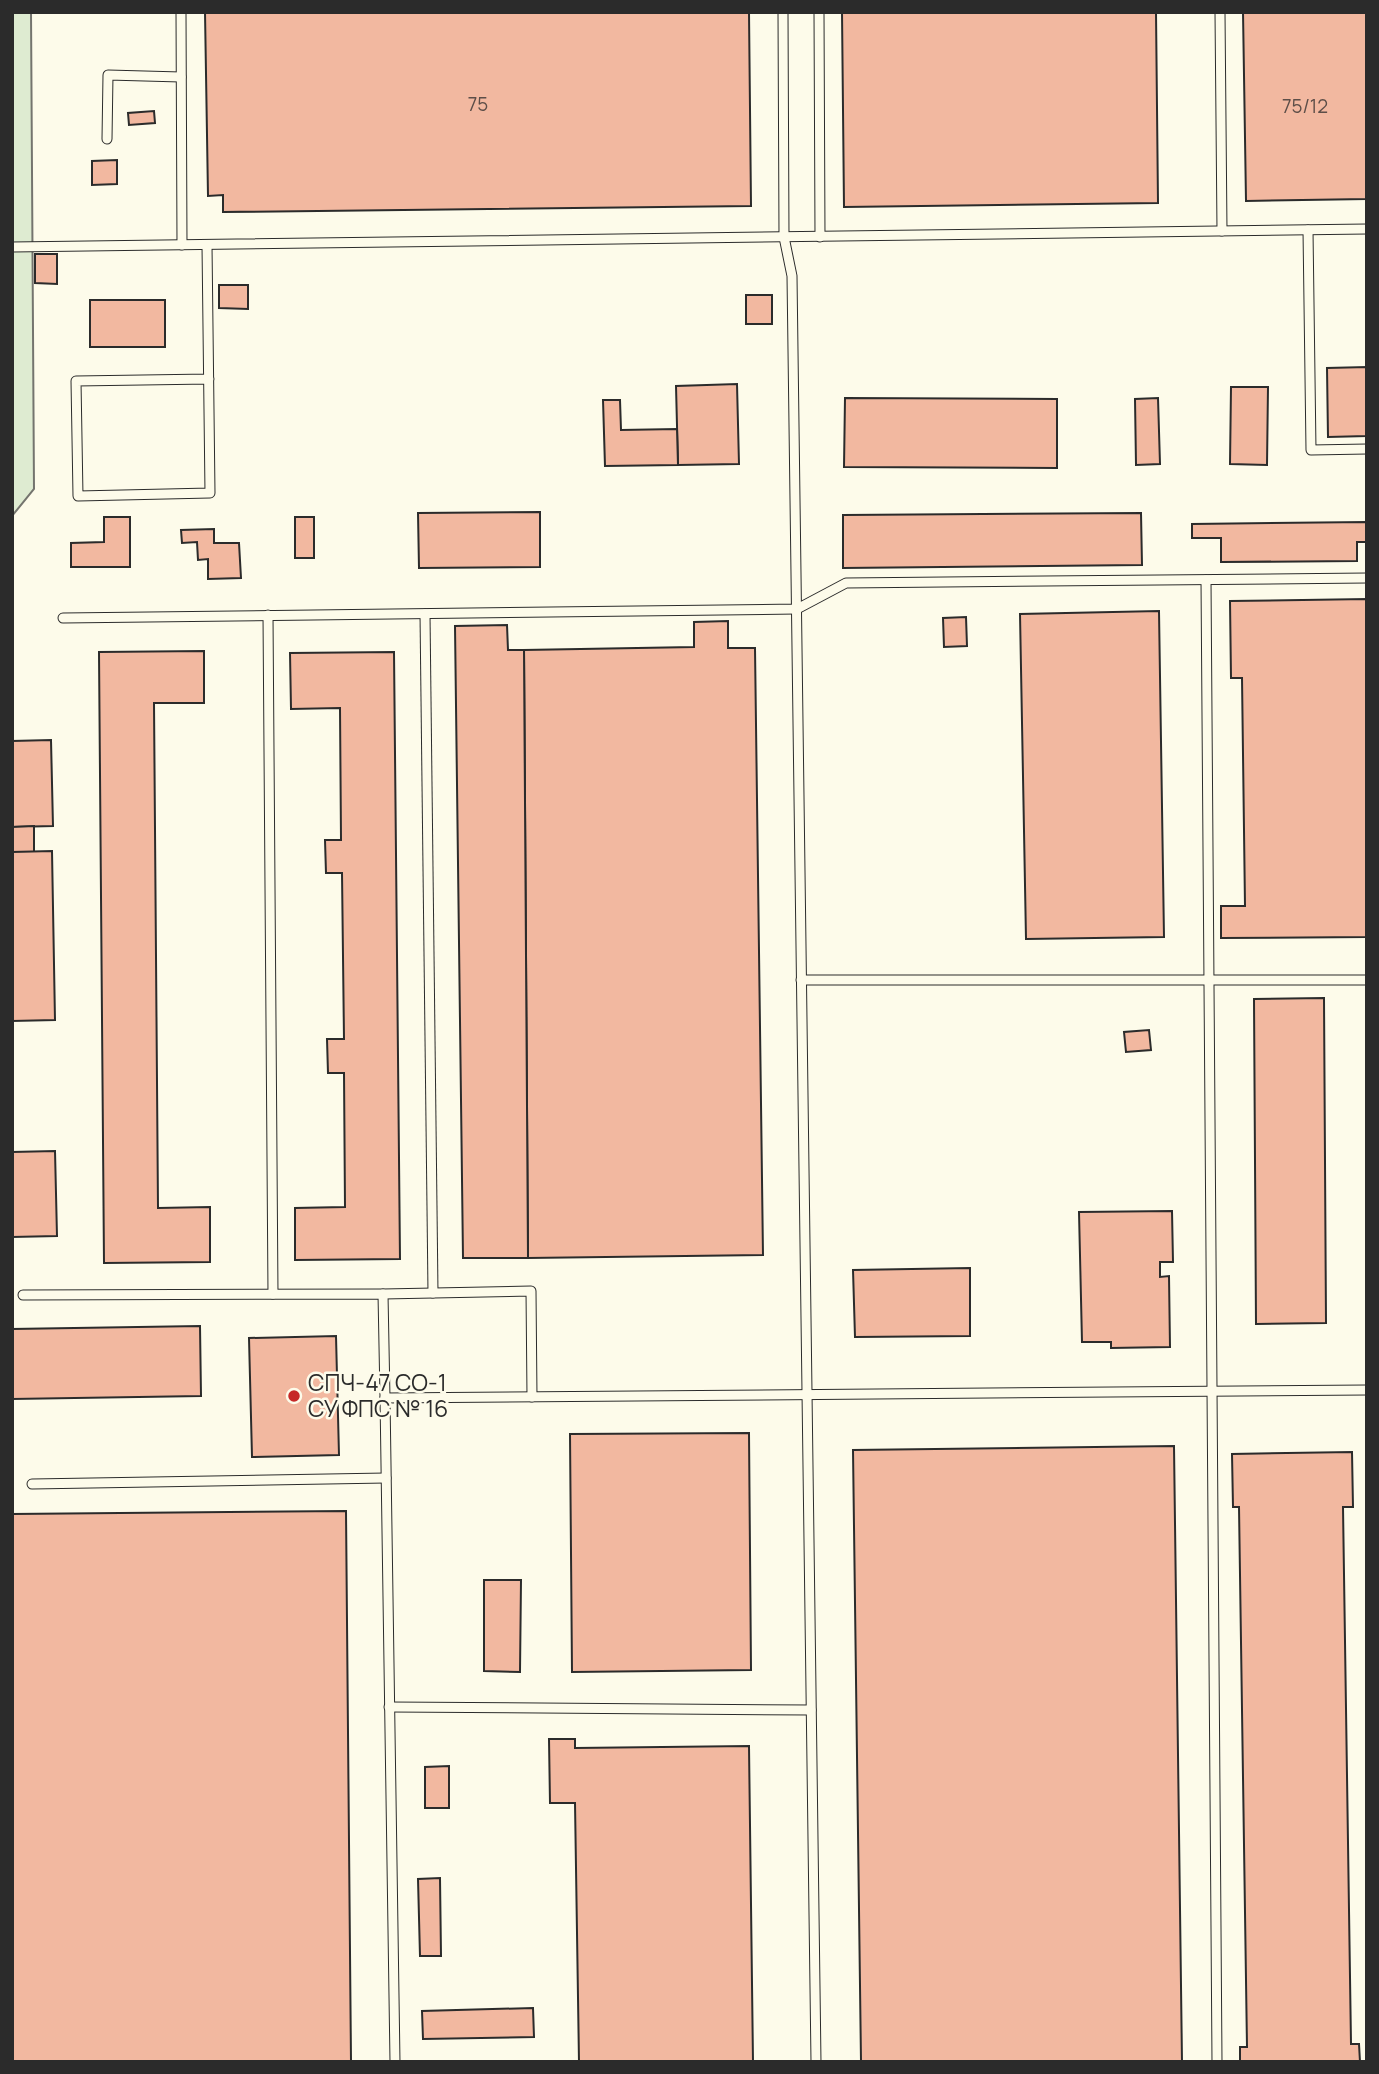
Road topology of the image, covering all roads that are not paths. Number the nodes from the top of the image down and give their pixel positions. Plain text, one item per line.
1 (181, 12) edge
2 (783, 12) edge
3 (819, 12) edge
4 (1220, 12) edge
5 (181, 77) junction
6 (107, 139) dead end
7 (1367, 229) edge
8 (1308, 230) junction
9 (1222, 231) junction
10 (784, 237) junction
11 (820, 237) junction
12 (182, 245) junction
13 (207, 245) junction
14 (12, 247) edge
15 (209, 379) junction
16 (1367, 449) edge
17 (1367, 578) edge
18 (1206, 580) junction
19 (797, 609) junction
20 (425, 614) junction
21 (268, 615) junction
22 (63, 618) dead end
23 (1209, 980) junction
24 (1367, 980) edge
25 (801, 981) junction
26 (433, 1293) junction
27 (272, 1294) junction
28 (383, 1294) junction
29 (23, 1295) dead end
30 (1367, 1390) edge
31 (1212, 1391) junction
32 (807, 1394) junction
33 (532, 1397) junction
34 (385, 1398) junction
35 (386, 1478) junction
36 (32, 1484) dead end
37 (389, 1707) junction
38 (811, 1710) junction
39 (395, 2062) edge
40 (816, 2062) edge
41 (1217, 2062) edge

1 - 5 lane
2 - 10 lane
3 - 11 lane
4 - 9 lane
5 - 6 lane
5 - 12 lane
7 - 8 lane
8 - 9 lane
8 - 16 lane
9 - 11 lane
10 - 11 lane
10 - 13 lane
10 - 19 lane
12 - 13 lane
12 - 14 lane
13 - 15 lane
15 - 15 lane
17 - 18 lane
18 - 19 lane
18 - 23 lane
19 - 20 lane
19 - 25 lane
20 - 21 lane
20 - 26 lane
21 - 22 lane
21 - 27 lane
23 - 24 lane
23 - 25 lane
23 - 31 lane
25 - 32 lane
26 - 28 lane
26 - 33 lane
27 - 28 lane
27 - 29 lane
28 - 34 lane
30 - 31 lane
31 - 32 lane
31 - 41 lane
32 - 33 lane
32 - 38 lane
33 - 34 lane
34 - 35 lane
35 - 36 lane
35 - 37 lane
37 - 38 lane
37 - 39 lane
38 - 40 lane

